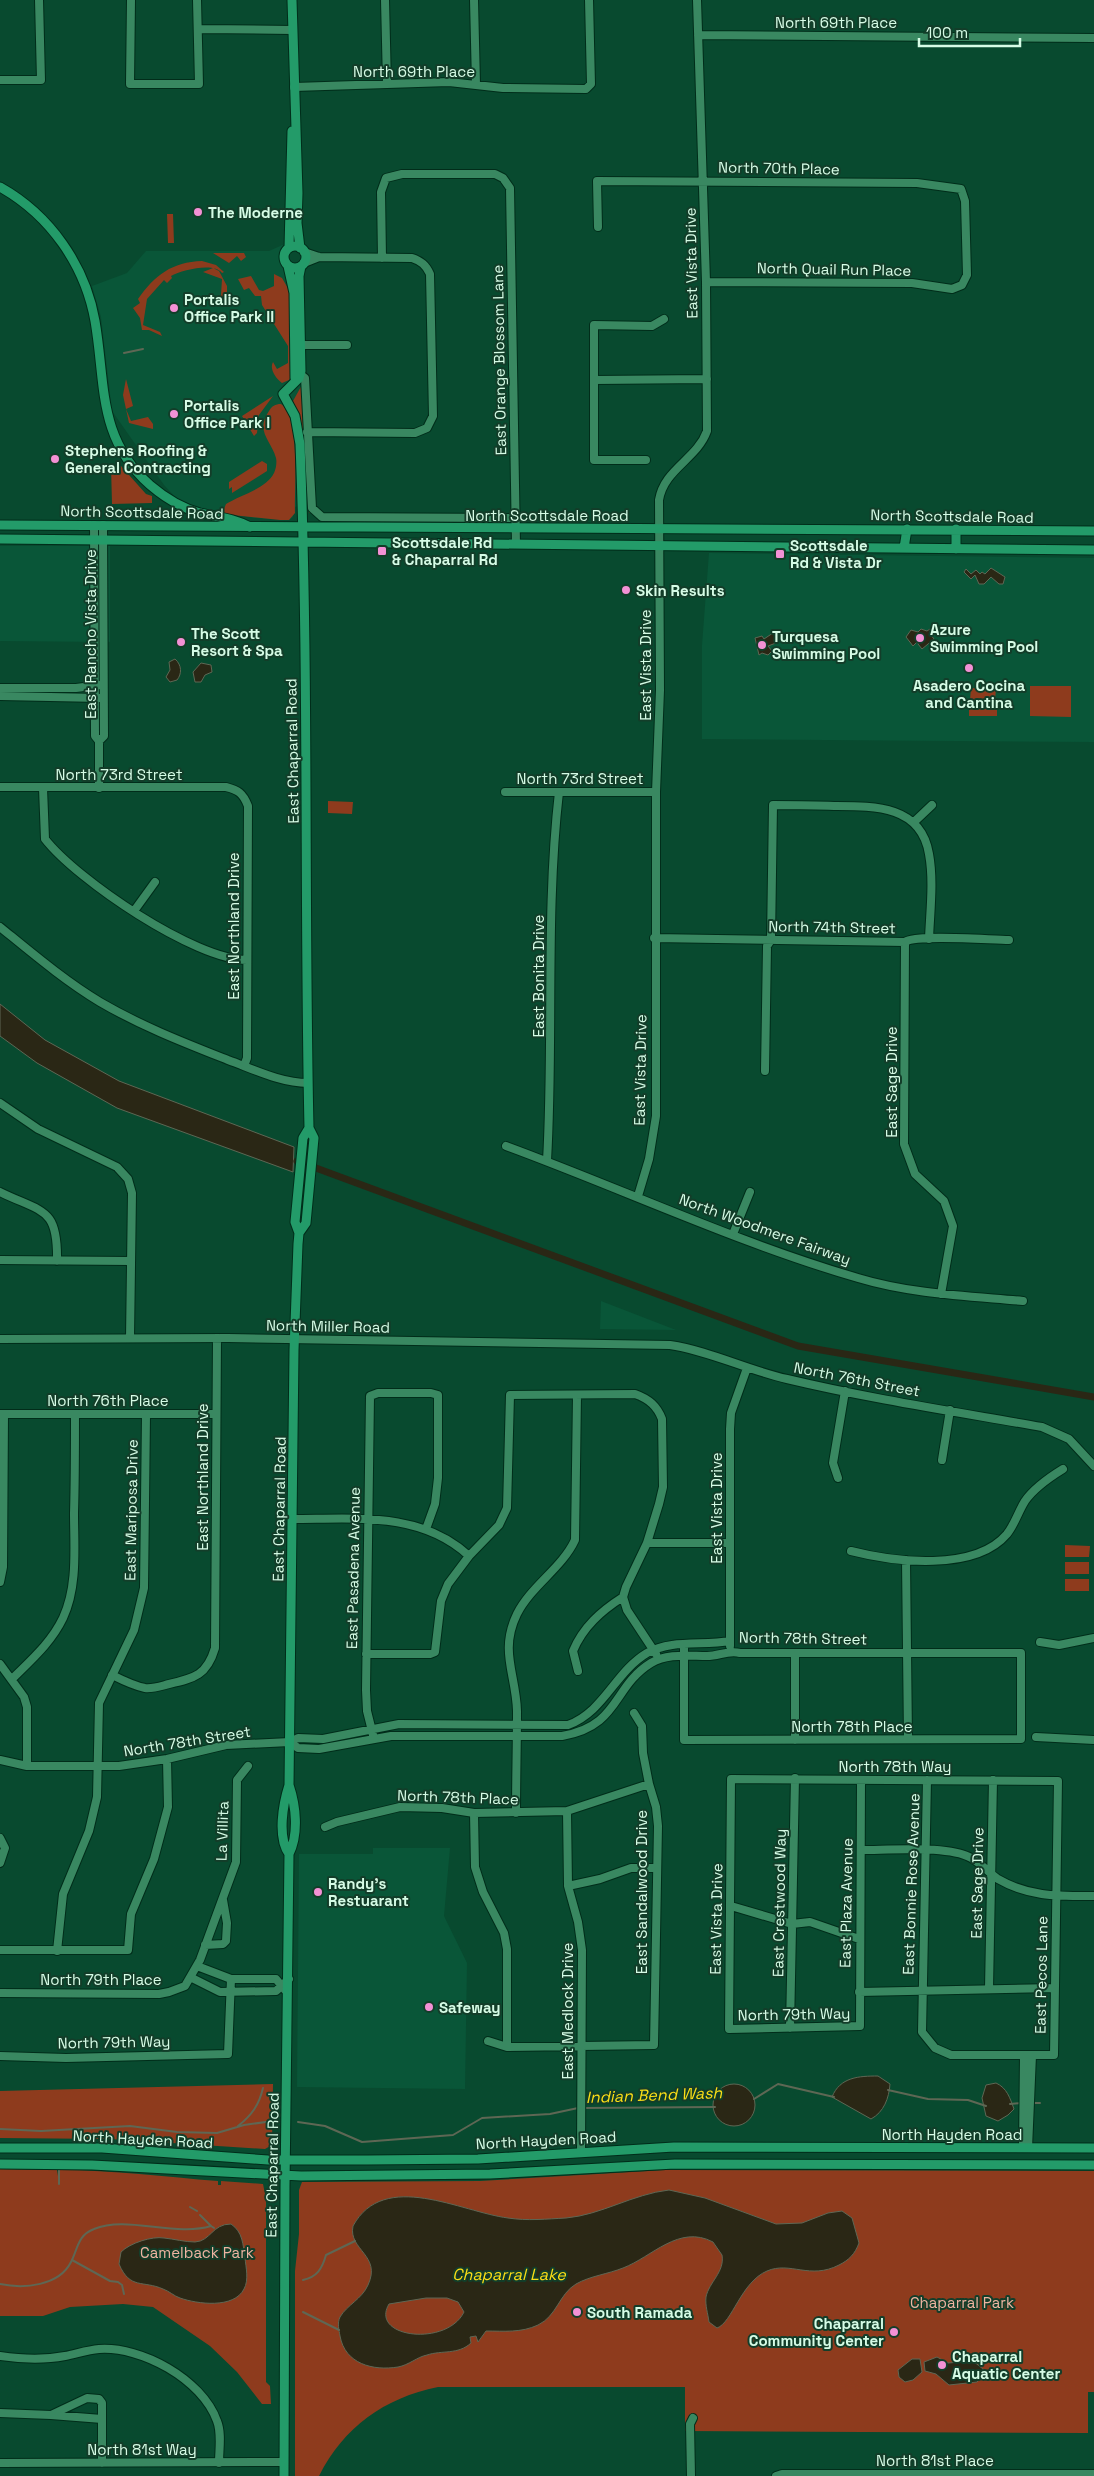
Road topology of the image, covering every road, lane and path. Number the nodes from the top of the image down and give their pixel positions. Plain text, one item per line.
1 (39, 0) edge
2 (131, 0) edge
3 (198, 0) edge
4 (292, 0) edge
5 (385, 0) edge
6 (474, 0) edge
7 (589, 0) edge
8 (697, 0) edge
9 (199, 29) junction
10 (293, 30) junction
11 (698, 35) junction
12 (1094, 38) edge
13 (0, 80) edge
14 (387, 84) junction
15 (476, 84) junction
16 (294, 87) junction
17 (295, 113) junction
18 (703, 181) junction
19 (0, 187) edge
20 (598, 227) dead end
21 (290, 248) junction
22 (302, 250) junction
23 (319, 257) junction
24 (382, 258) junction
25 (303, 264) junction
26 (288, 266) junction
27 (706, 282) junction
28 (962, 285) joint
29 (297, 296) junction
30 (664, 319) dead end
31 (302, 345) junction
32 (347, 345) dead end
33 (298, 378) junction
34 (707, 379) junction
35 (594, 380) junction
36 (307, 432) junction
37 (646, 460) dead end
38 (516, 518) junction
39 (0, 524) edge
40 (99, 525) junction
41 (251, 527) junction
42 (302, 528) junction
43 (659, 528) junction
44 (516, 529) junction
45 (907, 529) junction
46 (956, 529) junction
47 (1094, 531) edge
48 (0, 539) edge
49 (99, 540) junction
50 (303, 542) junction
51 (516, 544) junction
52 (659, 546) junction
53 (904, 548) junction
54 (956, 549) junction
55 (1094, 550) edge
56 (95, 685) junction
57 (104, 686) junction
58 (0, 688) edge
59 (14, 692) junction
60 (0, 696) edge
61 (95, 698) junction
62 (104, 698) junction
63 (99, 741) junction
64 (0, 788) edge
65 (43, 788) junction
66 (98, 788) junction
67 (237, 790) joint
68 (505, 792) dead end
69 (559, 792) junction
70 (656, 792) junction
71 (932, 805) dead end
72 (914, 822) junction
73 (155, 882) dead end
74 (134, 911) junction
75 (0, 927) edge
76 (654, 938) junction
77 (929, 939) junction
78 (771, 940) junction
79 (1009, 940) dead end
80 (905, 942) junction
81 (247, 960) junction
82 (244, 1066) junction
83 (765, 1071) dead end
84 (308, 1083) junction
85 (0, 1103) edge
86 (309, 1128) junction
87 (506, 1146) dead end
88 (547, 1161) junction
89 (0, 1192) edge
90 (750, 1192) dead end
91 (638, 1196) junction
92 (299, 1233) junction
93 (733, 1234) junction
94 (0, 1260) edge
95 (131, 1260) junction
96 (57, 1261) junction
97 (941, 1294) junction
98 (1023, 1301) dead end
99 (0, 1338) edge
100 (130, 1338) junction
101 (217, 1338) junction
102 (294, 1339) junction
103 (656, 1344) joint
104 (747, 1368) junction
105 (845, 1391) junction
106 (577, 1395) junction
107 (950, 1410) junction
108 (2, 1414) edge
109 (75, 1414) junction
110 (216, 1414) junction
111 (146, 1415) junction
112 (942, 1460) dead end
113 (1094, 1466) edge
114 (1063, 1469) dead end
115 (838, 1478) dead end
116 (292, 1519) junction
117 (368, 1519) junction
118 (426, 1529) junction
119 (647, 1543) junction
120 (730, 1543) junction
121 (851, 1551) dead end
122 (469, 1556) junction
123 (906, 1560) junction
124 (0, 1582) edge
125 (623, 1597) junction
126 (1094, 1638) edge
127 (730, 1641) junction
128 (1040, 1642) dead end
129 (684, 1644) junction
130 (654, 1650) junction
131 (730, 1651) junction
132 (795, 1653) junction
133 (908, 1653) junction
134 (366, 1654) junction
135 (684, 1656) junction
136 (658, 1660) junction
137 (0, 1664) edge
138 (578, 1671) dead end
139 (112, 1675) junction
140 (12, 1679) junction
141 (634, 1713) dead end
142 (516, 1726) junction
143 (371, 1728) junction
144 (516, 1736) junction
145 (1036, 1737) dead end
146 (374, 1739) junction
147 (1021, 1739) joint
148 (795, 1740) junction
149 (908, 1740) junction
150 (1094, 1740) edge
151 (290, 1742) junction
152 (168, 1759) junction
153 (0, 1760) edge
154 (27, 1766) junction
155 (98, 1766) junction
156 (248, 1766) dead end
157 (795, 1778) junction
158 (731, 1779) joint
159 (861, 1780) junction
160 (928, 1780) junction
161 (992, 1780) junction
162 (1058, 1781) joint
163 (649, 1784) junction
164 (567, 1811) junction
165 (474, 1813) junction
166 (516, 1813) junction
167 (325, 1827) dead end
168 (2, 1841) edge
169 (861, 1850) junction
170 (926, 1850) junction
171 (0, 1863) edge
172 (657, 1868) junction
173 (992, 1875) junction
174 (568, 1886) junction
175 (1055, 1896) junction
176 (1094, 1896) edge
177 (223, 1900) junction
178 (731, 1906) junction
179 (792, 1924) junction
180 (859, 1939) junction
181 (206, 1945) junction
182 (0, 1950) edge
183 (57, 1951) junction
184 (197, 1966) junction
185 (192, 1978) junction
186 (231, 1979) junction
187 (252, 1979) junction
188 (285, 1982) junction
189 (989, 1988) junction
190 (1055, 1988) junction
191 (921, 1990) junction
192 (230, 1991) junction
193 (252, 1991) junction
194 (859, 1992) junction
195 (0, 1993) edge
196 (860, 2026) joint
197 (729, 2028) joint
198 (790, 2028) junction
199 (488, 2041) dead end
200 (507, 2046) junction
201 (581, 2047) junction
202 (1028, 2055) junction
203 (0, 2056) edge
204 (0, 2148) edge
205 (1026, 2148) junction
206 (1094, 2148) edge
207 (580, 2153) junction
208 (286, 2160) junction
209 (0, 2164) edge
210 (1094, 2165) edge
211 (285, 2176) junction
212 (0, 2356) edge
213 (0, 2413) edge
214 (50, 2415) junction
215 (693, 2418) dead end
216 (102, 2420) junction
217 (284, 2462) junction
218 (0, 2463) edge
219 (102, 2463) junction
220 (219, 2463) junction
221 (1094, 2474) edge
222 (284, 2476) edge
223 (691, 2476) edge
224 (777, 2476) edge

1 - 13 street
2 - 9 street
3 - 9 street
4 - 10 main road
5 - 14 street
6 - 15 street
7 - 15 street, North 69th Place
8 - 11 street, East Vista Drive
9 - 10 street
10 - 16 main road
11 - 12 street, North 69th Place
11 - 18 street, East Vista Drive
14 - 15 street, North 69th Place
14 - 16 street, North 69th Place
16 - 17 main road
17 - 21 main road
17 - 22 main road
18 - 20 street, North 70th Place
18 - 27 street, East Vista Drive
18 - 28 street, North 70th Place
19 - 41 main road
21 - 22 main road
21 - 26 main road
22 - 23 street
22 - 25 main road
23 - 24 street
23 - 25 street
24 - 36 street
24 - 38 street, East Orange Blossom Lane
25 - 26 main road
25 - 29 main road, East Chaparral Road
26 - 29 main road, East Chaparral Road
27 - 28 street, North Quail Run Place
27 - 34 street, East Vista Drive
29 - 31 main road, East Chaparral Road
29 - 33 main road, East Chaparral Road
30 - 35 street
31 - 32 street
31 - 33 main road, East Chaparral Road
33 - 36 street
33 - 42 main road, East Chaparral Road
34 - 35 street
34 - 43 street, East Vista Drive
35 - 37 street
36 - 38 street
38 - 44 street, East Orange Blossom Lane
39 - 40 main road, North Scottsdale Road
40 - 41 main road, North Scottsdale Road
40 - 49 street, East Rancho Vista Drive
41 - 42 main road, North Scottsdale Road
42 - 44 main road, North Scottsdale Road
42 - 50 main road, East Chaparral Road
43 - 44 main road, North Scottsdale Road
43 - 45 main road, North Scottsdale Road
43 - 52 street, East Vista Drive
44 - 51 street, East Orange Blossom Lane
45 - 46 main road, North Scottsdale Road
45 - 53 main road
46 - 47 main road, North Scottsdale Road
46 - 54 main road
48 - 49 main road, North Scottsdale Road
49 - 50 main road, North Scottsdale Road
49 - 56 street, East Rancho Vista Drive
49 - 57 street, East Rancho Vista Drive
50 - 51 main road, North Scottsdale Road
50 - 84 main road, East Chaparral Road
51 - 52 main road, North Scottsdale Road
52 - 53 main road, North Scottsdale Road
52 - 70 street, East Vista Drive
53 - 54 main road, North Scottsdale Road
54 - 55 main road, North Scottsdale Road
56 - 57 street
56 - 59 street
56 - 61 street, East Rancho Vista Drive
57 - 62 street, East Rancho Vista Drive
58 - 59 street
59 - 60 street
59 - 61 street
61 - 62 street
61 - 63 street, East Rancho Vista Drive
62 - 63 street, East Rancho Vista Drive
63 - 66 street, East Rancho Vista Drive
64 - 65 street, North 73rd Street
65 - 66 street, North 73rd Street
65 - 74 street
66 - 67 street, North 73rd Street
67 - 81 street, East Northland Drive
68 - 69 street, North 73rd Street
69 - 70 street, North 73rd Street
69 - 88 street, East Bonita Drive
70 - 76 street, East Vista Drive
71 - 72 street
72 - 77 street
72 - 78 street
73 - 74 street
74 - 81 street
75 - 82 street
76 - 78 street, North 74th Street
76 - 91 street, East Vista Drive
77 - 79 street, North 74th Street
77 - 80 street, North 74th Street
78 - 80 street, North 74th Street
78 - 83 street
80 - 97 street, East Sage Drive
81 - 82 street, East Northland Drive
82 - 84 street
84 - 86 main road, East Chaparral Road
85 - 95 street
86 - 92 main road, East Chaparral Road
86 - 92 main road, East Chaparral Road
87 - 88 street, North Woodmere Fairway
88 - 91 street, North Woodmere Fairway
89 - 96 street
90 - 93 street
91 - 93 street, North Woodmere Fairway
92 - 102 main road, East Chaparral Road
93 - 97 street, North Woodmere Fairway
94 - 96 street
95 - 96 street
95 - 100 street
97 - 98 street, North Woodmere Fairway
99 - 100 street, North Miller Road
100 - 101 street, North Miller Road
101 - 102 street, North Miller Road
101 - 110 street, East Northland Drive
102 - 103 street, North Miller Road
102 - 116 main road, East Chaparral Road
103 - 104 street, North 76th Street
104 - 105 street, North 76th Street
104 - 120 street, East Vista Drive
105 - 107 street, North 76th Street
105 - 115 street
106 - 119 street
106 - 122 street
106 - 142 street
107 - 112 street
107 - 113 street, North 76th Street
108 - 109 street, North 76th Place
108 - 124 street
109 - 111 street, North 76th Place
109 - 140 street
110 - 111 street, North 76th Place
110 - 139 street, East Northland Drive
111 - 139 street, East Mariposa Drive
114 - 123 street
116 - 117 street
116 - 151 main road, East Chaparral Road
117 - 118 street
117 - 118 street, East Pasadena Avenue
117 - 134 street, East Pasadena Avenue
118 - 122 street
119 - 120 street
119 - 125 street
120 - 127 street, East Vista Drive
121 - 123 street
122 - 134 street
123 - 133 street
125 - 130 street
125 - 138 street
126 - 128 street
127 - 129 street, North 78th Street
127 - 131 street, East Vista Drive
129 - 130 street, North 78th Street
129 - 135 street
130 - 136 street
130 - 142 street, North 78th Street
131 - 132 street, North 78th Street
131 - 135 street, North 78th Street
132 - 133 street, North 78th Street
132 - 148 street
133 - 147 street, North 78th Street
133 - 149 street
134 - 143 street, East Pasadena Avenue
135 - 136 street, North 78th Street
135 - 148 street, North 78th Place
136 - 144 street, North 78th Street
137 - 140 street
139 - 155 street, East Mariposa Drive
140 - 154 street
141 - 163 street, East Sandalwood Drive
142 - 143 street, North 78th Street
142 - 144 street
143 - 146 street, East Pasadena Avenue
143 - 151 street, North 78th Street
144 - 146 street, North 78th Street
144 - 166 street
145 - 150 street
146 - 151 street, North 78th Street
147 - 149 street, North 78th Place
148 - 149 street, North 78th Place
151 - 152 street, North 78th Street
151 - 188 main road, East Chaparral Road
152 - 155 street, North 78th Street
152 - 183 street
153 - 154 street, North 78th Street
154 - 155 street, North 78th Street
155 - 183 street, East Mariposa Drive
156 - 177 street, La Villita
157 - 158 street, North 78th Way
157 - 159 street, North 78th Way
157 - 179 street, East Crestwood Way
158 - 178 street, East Vista Drive
159 - 160 street, North 78th Way
159 - 169 street, East Plaza Avenue
160 - 161 street, North 78th Way
160 - 170 street, East Bonnie Rose Avenue
161 - 162 street, North 78th Way
161 - 173 street, East Sage Drive
162 - 175 street, East Pecos Lane
163 - 164 street, North 78th Place
163 - 172 street, East Sandalwood Drive
164 - 166 street, North 78th Place
164 - 174 street, East Medlock Drive
165 - 166 street, North 78th Place
165 - 167 street, North 78th Place
165 - 200 street
168 - 171 street
169 - 170 street
169 - 180 street, East Plaza Avenue
170 - 173 street
170 - 191 street, East Bonnie Rose Avenue
172 - 174 street
172 - 201 street, East Sandalwood Drive
173 - 175 street
173 - 189 street, East Sage Drive
174 - 201 street, East Medlock Drive
175 - 176 street
175 - 190 street, East Pecos Lane
177 - 181 street, La Villita
177 - 181 street, La Villita
178 - 179 street
178 - 197 street, East Vista Drive
179 - 180 street
179 - 198 street, East Crestwood Way
180 - 194 street, East Plaza Avenue
181 - 184 street, La Villita
182 - 183 street
184 - 185 street, La Villita
184 - 186 street
185 - 192 street
185 - 195 street, North 79th Place
186 - 187 street
186 - 192 street
187 - 188 street
187 - 193 street
188 - 193 street
188 - 208 main road, East Chaparral Road
189 - 190 street
189 - 191 street
190 - 202 street, East Pecos Lane
191 - 194 street
191 - 202 street
192 - 193 street
192 - 203 street, North 79th Way
194 - 196 street, East Plaza Avenue
196 - 198 street, North 79th Way
197 - 198 street, North 79th Way
199 - 200 street
200 - 201 street
201 - 207 street, East Medlock Drive
202 - 205 street, East Pecos Lane
204 - 208 main road, North Hayden Road
205 - 206 main road, North Hayden Road
205 - 207 main road, North Hayden Road
207 - 208 main road, North Hayden Road
208 - 211 main road, East Chaparral Road
209 - 211 main road, North Hayden Road
210 - 211 main road, North Hayden Road
211 - 217 main road, East Chaparral Road
212 - 220 street
213 - 214 street
214 - 216 street
214 - 216 street
215 - 223 street
216 - 219 street
217 - 220 street, North 81st Way
217 - 222 main road, East Chaparral Road
218 - 219 street, North 81st Way
219 - 220 street, North 81st Way
221 - 224 street, North 81st Place

